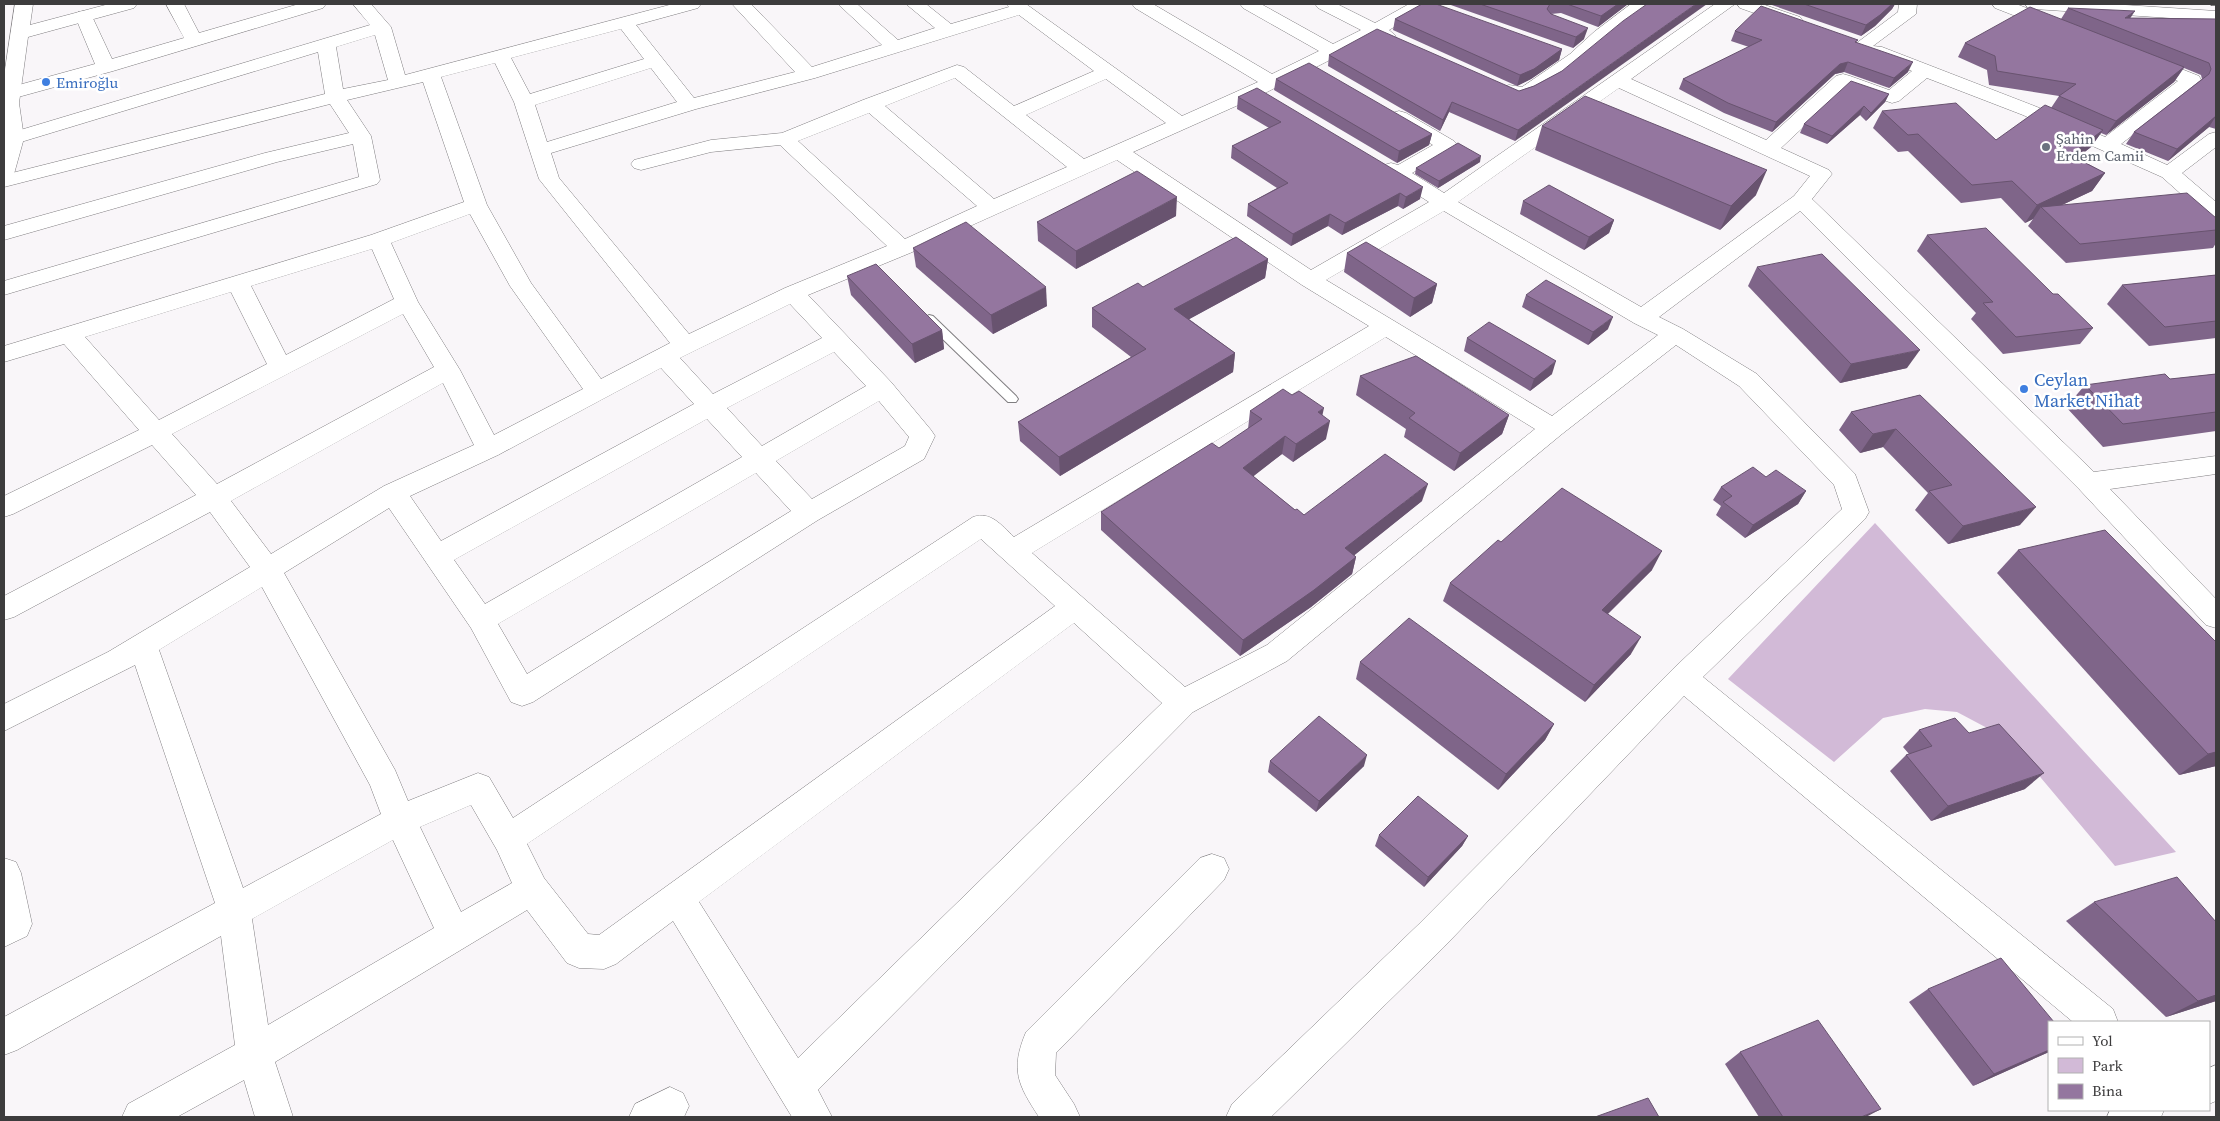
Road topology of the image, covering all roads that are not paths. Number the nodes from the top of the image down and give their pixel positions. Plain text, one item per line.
1 (24, 4) edge
2 (128, 4) edge
3 (175, 4) edge
4 (317, 4) edge
5 (362, 4) edge
6 (692, 4) edge
7 (740, 4) edge
8 (847, 4) edge
9 (915, 4) edge
10 (1141, 4) edge
11 (1249, 4) edge
12 (1324, 4) edge
13 (1642, 4) edge
14 (1726, 4) edge
15 (1746, 4) edge
16 (1908, 4) edge
17 (2001, 4) edge
18 (2034, 4) edge
19 (1428, 5) edge
20 (1019, 6) edge
21 (280, 9) edge
22 (84, 16) junction
23 (2216, 16) edge
24 (624, 21) junction
25 (1809, 26) edge
26 (382, 27) junction
27 (1582, 29) edge
28 (948, 30) junction
29 (1374, 30) junction
30 (2074, 33) edge
31 (1600, 36) junction
32 (1845, 39) edge
33 (194, 40) junction
34 (1401, 42) edge
35 (326, 44) junction
36 (14, 45) edge
37 (1863, 45) junction
38 (895, 47) junction
39 (1558, 51) edge
40 (1334, 52) junction
41 (500, 55) junction
42 (2128, 55) edge
43 (1577, 58) junction
44 (655, 61) junction
45 (106, 67) junction
46 (1925, 70) junction
47 (1107, 72) junction
48 (430, 74) junction
49 (808, 74) junction
50 (1618, 80) junction
51 (1489, 82) edge
52 (398, 83) junction
53 (1267, 91) junction
54 (335, 97) junction
55 (8, 100) edge
56 (524, 102) junction
57 (870, 104) junction
58 (690, 105) junction
59 (1387, 110) edge
60 (1012, 114) junction
61 (1181, 124) junction
62 (361, 136) junction
63 (785, 139) junction
64 (2216, 139) edge
65 (2108, 145) junction
66 (10, 148) edge
67 (1768, 149) junction
68 (540, 150) junction
69 (1119, 152) junction
70 (1373, 159) edge
71 (641, 164) dead end
72 (1082, 168) junction
73 (1398, 173) junction
74 (2169, 173) junction
75 (4, 174) edge
76 (4, 181) edge
77 (1801, 200) junction
78 (1444, 202) junction
79 (476, 205) junction
80 (992, 208) junction
81 (2216, 213) edge
82 (4, 232) edge
83 (379, 240) junction
84 (902, 248) junction
85 (1310, 280) junction
86 (238, 283) junction
87 (4, 288) edge
88 (794, 293) junction
89 (407, 302) junction
90 (919, 310) edge
91 (1642, 318) junction
92 (1385, 327) junction
93 (69, 334) junction
94 (1675, 334) junction
95 (836, 341) junction
96 (675, 351) junction
97 (4, 354) edge
98 (281, 368) junction
99 (448, 370) junction
100 (882, 388) junction
101 (598, 392) junction
102 (1012, 399) dead end
103 (710, 406) junction
104 (1553, 428) junction
105 (154, 433) junction
106 (489, 449) junction
107 (758, 460) junction
108 (2216, 465) edge
109 (2088, 482) junction
110 (393, 493) junction
111 (214, 498) junction
112 (4, 507) edge
113 (809, 513) junction
114 (1013, 551) junction
115 (438, 556) junction
116 (268, 571) junction
117 (1075, 607) junction
118 (4, 609) edge
119 (2216, 617) edge
120 (481, 620) junction
121 (143, 646) junction
122 (1683, 678) junction
123 (1182, 703) junction
124 (4, 718) edge
125 (400, 820) junction
126 (508, 839) junction
127 (1212, 869) dead end
128 (4, 873) edge
129 (532, 889) junction
130 (678, 898) junction
131 (234, 910) junction
132 (4, 931) edge
133 (454, 934) junction
134 (2099, 1021) edge
135 (4, 1037) edge
136 (254, 1054) junction
137 (795, 1087) junction
138 (2142, 1111) edge
139 (141, 1117) edge
140 (274, 1117) edge
141 (814, 1117) edge
142 (1061, 1117) edge
143 (1245, 1117) edge
144 (2126, 1117) edge

1 - 36 street
2 - 22 street
3 - 33 street
4 - 21 street
5 - 26 street
6 - 24 street
7 - 49 street
8 - 38 street
9 - 28 street
10 - 53 street
11 - 40 street
12 - 29 street
13 - 31 street
14 - 50 street
15 - 25 street
16 - 37 street
17 - 30 street
18 - 23 street
19 - 29 street
20 - 28 street
20 - 47 street
21 - 33 street
22 - 36 street
22 - 45 street
24 - 41 street
24 - 44 street
26 - 35 street
26 - 52 street
27 - 31 street
28 - 38 street
29 - 34 street
29 - 40 street
31 - 43 street
32 - 37 street
33 - 45 street
35 - 54 street
35 - 66 street
36 - 55 street
37 - 46 street
38 - 49 street
39 - 43 street
40 - 53 street
41 - 48 street
41 - 56 street
42 - 65 street
43 - 51 street
44 - 56 street
44 - 58 street
45 - 55 street
46 - 65 street
46 - 67 street
47 - 60 street
47 - 61 street
48 - 52 street
48 - 79 street
49 - 58 street
50 - 67 street
50 - 78 street
52 - 54 street
53 - 61 street
54 - 62 street
54 - 76 street
55 - 66 street
56 - 68 street
57 - 60 street
57 - 63 street
57 - 80 street
58 - 68 street
59 - 73 street
60 - 72 street
61 - 69 street
62 - 82 street
62 - 87 street
63 - 71 street
63 - 84 street
64 - 74 street
65 - 74 street
66 - 75 street
67 - 77 street
68 - 96 street
69 - 72 street
69 - 85 street
70 - 73 street
72 - 80 street
73 - 78 street
74 - 81 street
77 - 91 street
77 - 109 street
78 - 85 street
78 - 91 street
79 - 83 street
79 - 101 street
80 - 84 street
83 - 86 street
83 - 89 street
84 - 88 street
85 - 92 street
86 - 93 street
86 - 98 street
88 - 95 street
88 - 96 street
89 - 98 street
89 - 99 street
90 - 102 lane
91 - 94 street
92 - 104 street
92 - 114 street
93 - 97 street
93 - 105 street
94 - 104 street
94 - 122 street
95 - 100 street
95 - 103 street
96 - 101 street
96 - 103 street
98 - 105 street
99 - 106 street
99 - 111 street
100 - 107 street
100 - 113 street
101 - 106 street
103 - 107 street
103 - 115 street
104 - 123 street
105 - 111 street
105 - 112 street
106 - 110 street
107 - 113 street
107 - 120 street
108 - 109 street
109 - 119 street
110 - 115 street
110 - 116 street
111 - 116 street
111 - 118 street
113 - 120 street
114 - 117 street
114 - 126 street
115 - 120 street
116 - 121 street
116 - 125 street
117 - 123 street
117 - 130 street
121 - 124 street
121 - 131 street
122 - 134 street
122 - 143 street
123 - 137 street
125 - 126 street
125 - 131 street
125 - 133 street
126 - 129 street
127 - 142 street
128 - 132 street
129 - 130 street
129 - 133 street
130 - 137 street
131 - 135 street
131 - 136 street
133 - 136 street
136 - 139 street
136 - 140 street
137 - 141 street
138 - 144 street

